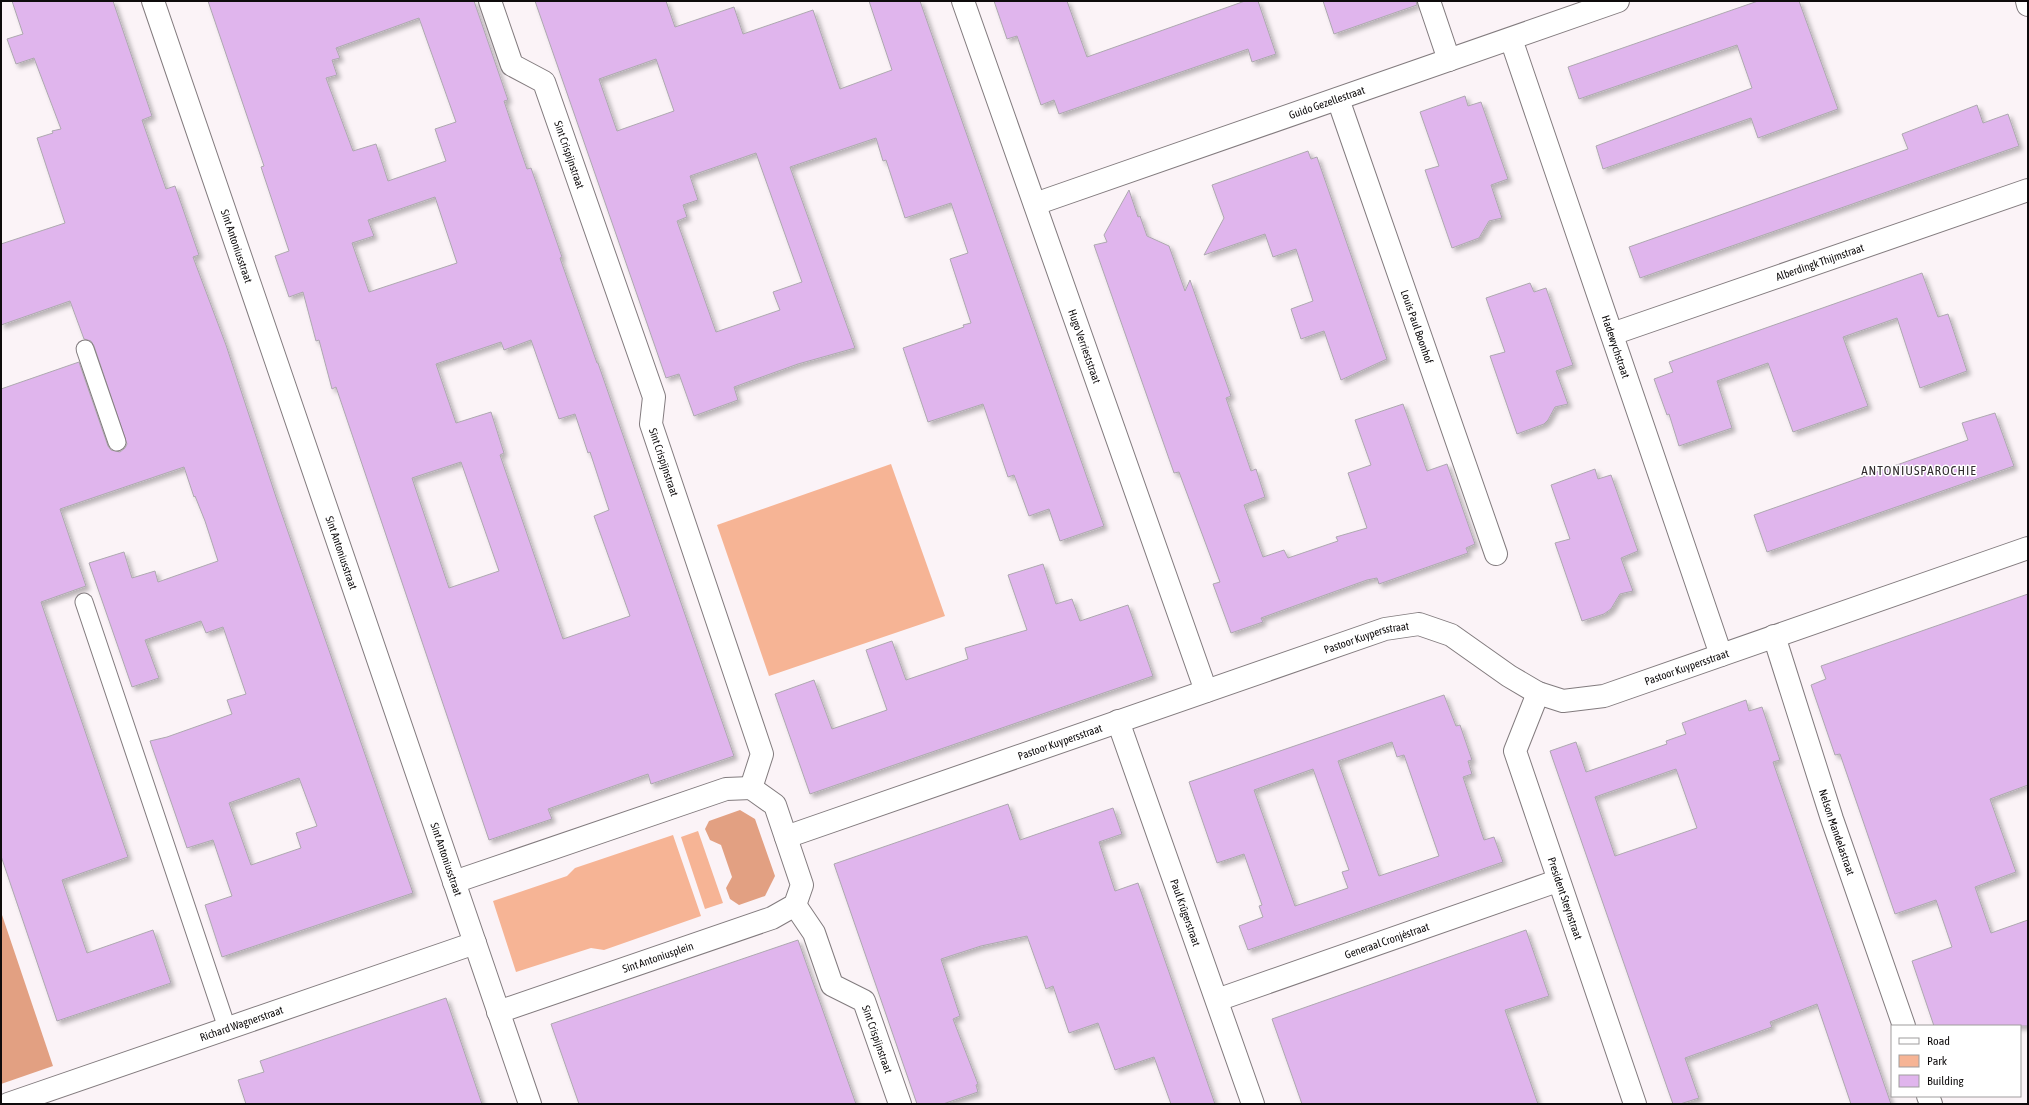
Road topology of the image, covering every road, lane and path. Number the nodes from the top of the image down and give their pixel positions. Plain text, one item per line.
1 (153, 1) edge
2 (490, 1) edge
3 (963, 1) edge
4 (1429, 1) edge
5 (1618, 1) edge
6 (2027, 1) edge
7 (2028, 4) edge
8 (1511, 38) junction
9 (1449, 60) junction
10 (1338, 99) junction
11 (2028, 190) edge
12 (1035, 204) junction
13 (1612, 334) junction
14 (85, 349) dead end
15 (117, 442) dead end
16 (2028, 548) edge
17 (1496, 554) dead end
18 (84, 602) dead end
19 (1774, 636) junction
20 (1721, 655) junction
21 (1206, 691) junction
22 (1538, 693) junction
23 (1118, 721) junction
24 (751, 788) junction
25 (786, 837) junction
26 (1557, 881) junction
27 (454, 882) junction
28 (794, 905) junction
29 (475, 943) junction
30 (1217, 1000) junction
31 (498, 1012) junction
32 (1904, 1025) edge
33 (227, 1028) junction
34 (8, 1104) edge
35 (530, 1104) edge
36 (900, 1104) edge
37 (1253, 1104) edge
38 (1635, 1104) edge

1 - 27 street, Sint Antoniusstraat
2 - 24 street, Sint Crispijnstraat
3 - 12 street, Hugo Verrieststraat
4 - 9 street
5 - 8 street, Guido Gezellestraat
6 - 7 street
8 - 9 street, Guido Gezellestraat
8 - 13 street, Hadewychstraat
9 - 10 street, Guido Gezellestraat
10 - 12 street, Guido Gezellestraat
10 - 17 street, Louis Paul Boonhof
11 - 13 street, Alberdingk Thijmstraat
12 - 21 street, Hugo Verrieststraat
13 - 20 street, Hadewychstraat
14 - 15 lane
16 - 19 street, Pastoor Kuypersstraat
18 - 33 lane
19 - 20 street, Pastoor Kuypersstraat
19 - 32 street, Nelson Mandelastraat
20 - 22 street, Pastoor Kuypersstraat
21 - 22 street, Pastoor Kuypersstraat
21 - 23 street, Pastoor Kuypersstraat
22 - 26 street, President Steynstraat
23 - 25 street, Pastoor Kuypersstraat
23 - 30 street, Paul Krügerstraat
24 - 25 street
24 - 27 street
25 - 28 street
26 - 30 street, Generaal Cronjéstraat
26 - 38 street, President Steynstraat
27 - 29 street, Sint Antoniusstraat
28 - 31 street, Sint Antoniusplein
28 - 36 street, Sint Crispijnstraat
29 - 31 street, Sint Antoniusstraat
29 - 33 street, Richard Wagnerstraat
30 - 37 street, Paul Krügerstraat
31 - 35 street, Sint Antoniusstraat
33 - 34 street, Richard Wagnerstraat

